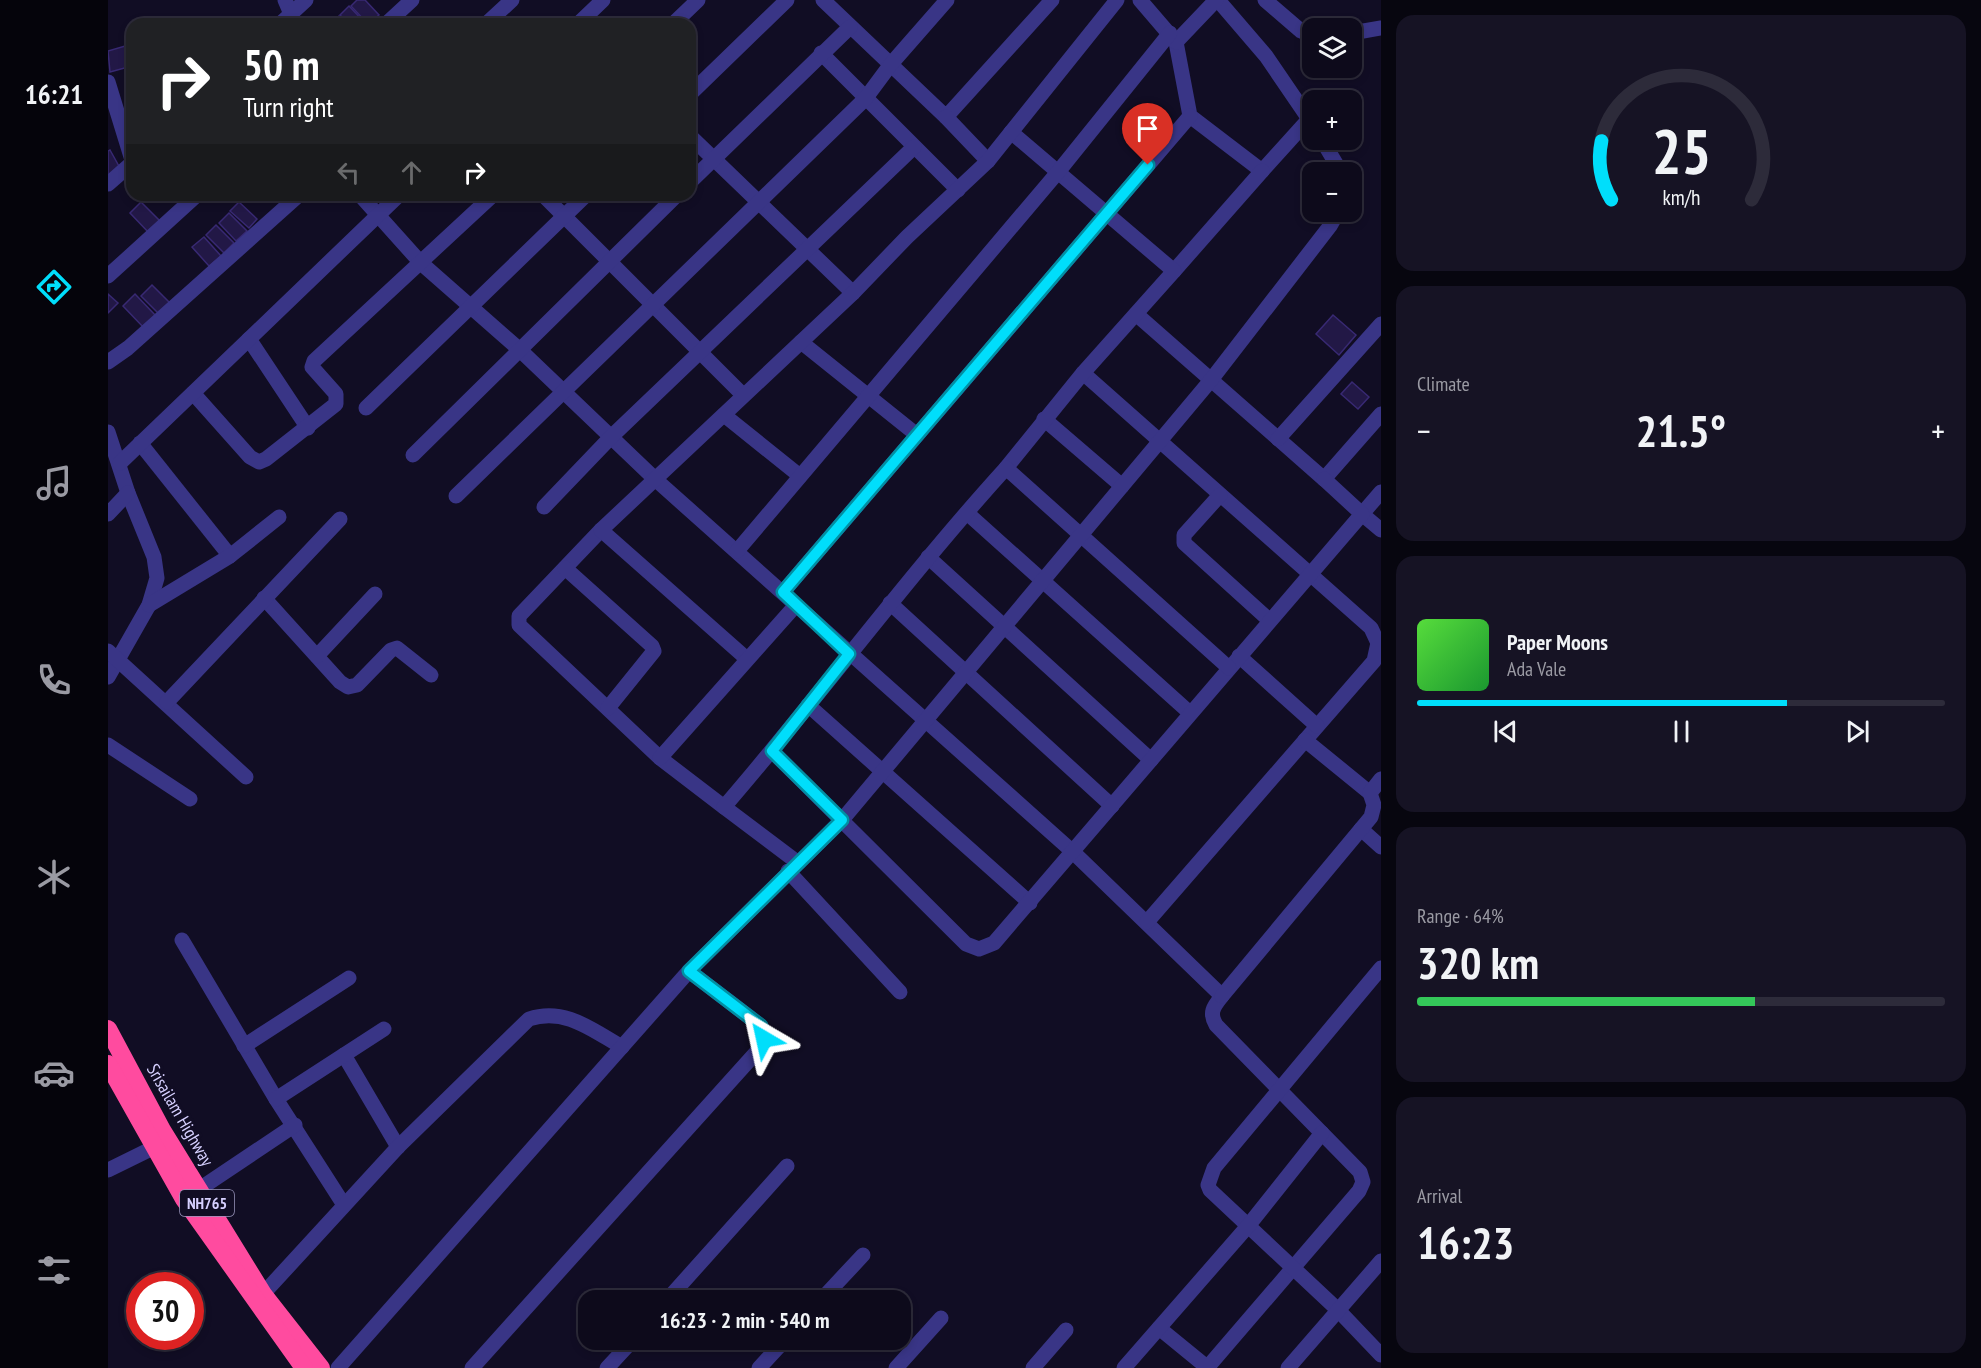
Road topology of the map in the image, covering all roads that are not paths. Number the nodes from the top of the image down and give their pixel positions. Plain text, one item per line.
1 (306, 0) edge
2 (412, 0) edge
3 (512, 0) edge
4 (603, 0) edge
5 (699, 0) edge
6 (787, 0) edge
7 (823, 0) edge
8 (947, 0) edge
9 (1052, 0) edge
10 (1117, 0) edge
11 (1217, 0) edge
12 (1265, 0) edge
13 (1147, 2) edge
14 (285, 13) edge
15 (392, 18) edge
16 (492, 18) edge
17 (584, 18) edge
18 (680, 18) edge
19 (850, 27) junction
20 (1381, 28) edge
21 (1302, 31) edge
22 (1362, 31) edge
23 (1173, 38) junction
24 (821, 53) junction
25 (891, 64) junction
26 (108, 82) edge
27 (696, 88) edge
28 (865, 99) junction
29 (1302, 109) edge
30 (1190, 116) junction
31 (946, 117) junction
32 (1302, 131) edge
33 (1011, 132) junction
34 (126, 141) edge
35 (696, 142) edge
36 (914, 147) junction
37 (714, 159) junction
38 (988, 161) junction
39 (126, 167) edge
40 (1262, 171) junction
41 (1058, 172) junction
42 (696, 176) edge
43 (108, 184) edge
44 (958, 190) junction
45 (190, 201) edge
46 (292, 201) edge
47 (365, 201) edge
48 (393, 201) edge
49 (487, 201) edge
50 (549, 201) edge
51 (580, 201) edge
52 (671, 201) edge
53 (760, 201) junction
54 (1107, 213) junction
55 (378, 215) junction
56 (564, 216) junction
57 (1332, 222) edge
58 (807, 251) junction
59 (609, 262) junction
60 (422, 263) junction
61 (1174, 271) junction
62 (108, 276) edge
63 (853, 293) junction
64 (652, 305) junction
65 (472, 308) junction
66 (1136, 314) junction
67 (1381, 324) edge
68 (249, 339) junction
69 (801, 342) junction
70 (520, 350) junction
71 (699, 351) junction
72 (108, 362) edge
73 (1083, 373) junction
74 (1210, 380) junction
75 (563, 392) junction
76 (193, 393) junction
77 (743, 395) junction
78 (867, 396) junction
79 (366, 408) dead end
80 (1381, 414) edge
81 (724, 415) junction
82 (1044, 419) junction
83 (308, 428) junction
84 (108, 432) edge
85 (917, 435) junction
86 (611, 437) junction
87 (1278, 439) junction
88 (1161, 441) junction
89 (140, 443) junction
90 (413, 455) dead end
91 (120, 463) junction
92 (1006, 468) junction
93 (800, 476) junction
94 (655, 479) junction
95 (1324, 479) junction
96 (1122, 486) junction
97 (1381, 492) edge
98 (128, 493) junction
99 (1220, 495) junction
100 (456, 496) dead end
101 (544, 507) dead end
102 (967, 513) junction
103 (108, 514) edge
104 (1362, 514) junction
105 (279, 517) dead end
106 (340, 519) dead end
107 (601, 530) junction
108 (1381, 530) edge
109 (1083, 535) junction
110 (737, 551) junction
111 (230, 556) junction
112 (928, 557) junction
113 (565, 568) junction
114 (1307, 575) junction
115 (1043, 581) junction
116 (783, 592) junction
117 (375, 594) dead end
118 (264, 598) junction
119 (890, 603) junction
120 (149, 605) junction
121 (796, 605) junction
122 (1269, 621) junction
123 (1005, 627) junction
124 (849, 654) junction
125 (113, 656) edge
126 (317, 656) junction
127 (1239, 656) junction
128 (747, 659) junction
129 (1228, 668) junction
130 (965, 672) junction
131 (431, 675) dead end
132 (108, 678) edge
133 (167, 702) junction
134 (808, 705) junction
135 (608, 708) junction
136 (1190, 713) junction
137 (924, 721) junction
138 (1317, 726) junction
139 (1305, 740) junction
140 (108, 745) edge
141 (772, 751) junction
142 (660, 758) junction
143 (1151, 760) junction
144 (882, 772) junction
145 (246, 777) dead end
146 (1381, 779) edge
147 (1370, 793) junction
148 (190, 799) dead end
149 (1112, 806) junction
150 (724, 807) junction
151 (842, 820) junction
152 (1361, 829) junction
153 (1381, 847) edge
154 (1073, 852) junction
155 (792, 867) junction
156 (1030, 903) junction
157 (1147, 922) junction
158 (182, 940) dead end
159 (1381, 968) edge
160 (689, 971) junction
161 (349, 978) dead end
162 (900, 992) dead end
163 (1222, 996) junction
164 (108, 1029) edge
165 (384, 1029) dead end
166 (244, 1046) junction
167 (622, 1047) junction
168 (344, 1055) junction
169 (108, 1064) edge
170 (1279, 1091) junction
171 (276, 1099) junction
172 (295, 1125) junction
173 (1322, 1133) junction
174 (161, 1144) junction
175 (398, 1147) junction
176 (788, 1166) dead end
177 (108, 1170) edge
178 (198, 1190) junction
179 (344, 1205) junction
180 (1248, 1226) junction
181 (863, 1255) dead end
182 (1381, 1262) edge
183 (1293, 1267) junction
184 (676, 1290) edge
185 (830, 1290) edge
186 (263, 1294) junction
187 (1338, 1310) junction
188 (940, 1318) dead end
189 (1159, 1328) junction
190 (1066, 1330) dead end
191 (624, 1350) edge
192 (776, 1350) edge
193 (1381, 1355) edge
194 (304, 1368) edge
195 (321, 1368) edge
196 (338, 1368) edge
197 (472, 1368) edge
198 (607, 1368) edge
199 (759, 1368) edge
200 (896, 1368) edge
201 (1033, 1368) edge
202 (1124, 1368) edge
203 (1207, 1368) edge
204 (1288, 1368) edge

1 - 14 street
2 - 15 street
3 - 16 street
4 - 17 street
5 - 18 street
6 - 27 street
7 - 19 street
8 - 25 street
9 - 31 street
10 - 33 street
11 - 23 street
11 - 29 street
12 - 21 street
13 - 23 street
19 - 24 street
19 - 25 street
20 - 22 street
23 - 30 street
23 - 41 street
24 - 28 street
24 - 37 street
25 - 28 street
25 - 31 street
26 - 34 street
28 - 36 street
28 - 53 street
30 - 40 street
30 - 54 street
31 - 38 street
32 - 40 street
33 - 38 street
33 - 41 street
35 - 37 street
36 - 44 street
36 - 58 street
37 - 42 street
37 - 53 street
38 - 44 street
39 - 43 street
40 - 61 street
41 - 54 street
41 - 78 street
44 - 63 street
45 - 62 street
46 - 72 street
47 - 55 street
48 - 55 street
49 - 60 street
50 - 56 street
51 - 56 street
52 - 59 street
53 - 58 street
53 - 64 street
54 - 61 street
54 - 85 street
55 - 60 street
55 - 68 street
56 - 59 street
56 - 65 street
57 - 74 street
58 - 63 street
58 - 71 street
59 - 64 street
59 - 70 street
60 - 65 street
60 - 83 street
61 - 66 street
63 - 69 street
64 - 71 street
64 - 75 street
65 - 70 street
65 - 79 street
66 - 73 street
66 - 74 street
67 - 87 street
68 - 76 street
68 - 83 street
69 - 77 street
69 - 78 street
70 - 75 street
70 - 90 street
71 - 77 street
71 - 86 street
73 - 82 street
73 - 88 street
74 - 87 street
74 - 88 street
75 - 86 street
75 - 100 street
76 - 83 street
76 - 89 street
77 - 81 street
78 - 85 street
78 - 93 street
80 - 95 street
81 - 93 street
81 - 94 street
82 - 92 street
82 - 96 street
84 - 91 street
85 - 116 street
86 - 94 street
86 - 101 street
87 - 95 street
88 - 96 street
88 - 99 street
89 - 91 street
89 - 111 street
91 - 98 street
92 - 102 street
92 - 109 street
93 - 110 street
94 - 107 street
94 - 110 street
95 - 104 street
96 - 109 street
97 - 104 street
98 - 103 street
98 - 120 street
99 - 114 street
99 - 122 street
102 - 112 street
102 - 115 street
104 - 108 street
104 - 114 street
105 - 111 street
106 - 118 street
107 - 113 street
107 - 128 street
109 - 115 street
109 - 129 street
110 - 116 street
111 - 120 street
112 - 119 street
112 - 123 street
113 - 135 street
113 - 135 street
114 - 122 street
114 - 138 street
115 - 123 street
115 - 136 street
116 - 121 street
117 - 126 street
118 - 126 street
118 - 133 street
119 - 124 street
119 - 130 street
120 - 125 street
121 - 124 street
121 - 128 street
122 - 127 street
123 - 130 street
123 - 143 street
124 - 134 street
124 - 137 street
125 - 132 street
125 - 133 street
126 - 131 street
127 - 129 street
127 - 138 street
128 - 142 street
129 - 136 street
130 - 137 street
130 - 149 street
133 - 145 street
134 - 141 street
134 - 144 street
135 - 142 street
136 - 143 street
137 - 144 street
137 - 154 street
138 - 139 street
139 - 147 street
139 - 157 street
140 - 148 street
141 - 150 street
141 - 151 street
142 - 150 street
143 - 149 street
144 - 151 street
144 - 156 street
146 - 147 street
147 - 152 street
149 - 154 street
150 - 155 street
151 - 155 street
151 - 156 street
152 - 153 street
152 - 163 street
154 - 156 street
154 - 157 street
155 - 160 street
155 - 162 street
157 - 163 street
158 - 166 street
159 - 170 street
160 - 167 street
160 - 197 street
161 - 166 street
163 - 170 street
164 - 174 highway, Srisailam Highway / NH765
165 - 168 street
166 - 171 street
167 - 175 street
167 - 196 street
168 - 171 street
168 - 175 street
169 - 174 highway, Srisailam Highway / NH765
170 - 173 street
170 - 180 street
171 - 172 street
172 - 178 street
172 - 179 street
173 - 180 street
173 - 183 street
174 - 177 street
174 - 178 highway, Srisailam Highway / NH765
174 - 194 highway, Srisailam Highway / NH765
175 - 179 street
176 - 184 street
178 - 186 highway, Srisailam Highway / NH765
179 - 186 street
180 - 183 street
180 - 189 street
181 - 185 street
182 - 187 street
183 - 187 street
183 - 203 street
186 - 195 highway, Srisailam Highway / NH765
187 - 193 street
187 - 204 street
188 - 200 street
189 - 202 street
189 - 203 street
190 - 201 street
191 - 198 street
192 - 199 street

